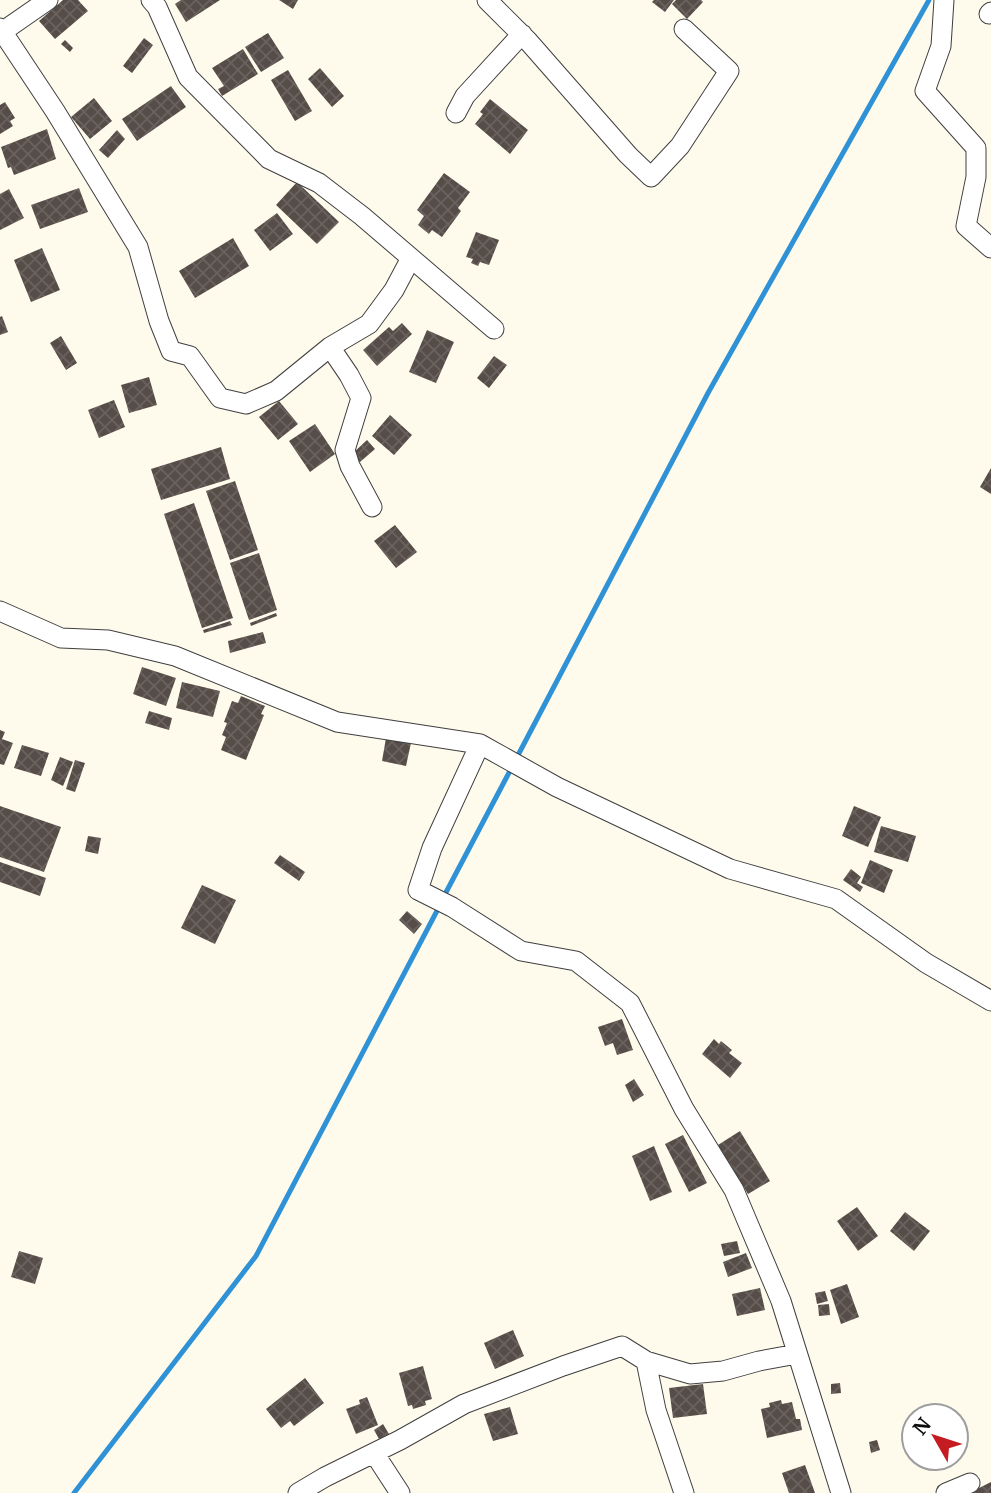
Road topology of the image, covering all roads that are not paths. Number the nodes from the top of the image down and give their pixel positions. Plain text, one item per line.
1 (48, 0) edge
2 (151, 0) edge
3 (487, 0) edge
4 (944, 0) edge
5 (684, 29) dead end
6 (1, 30) edge
7 (522, 34) junction
8 (456, 113) dead end
9 (991, 248) edge
10 (411, 258) junction
11 (494, 329) dead end
12 (330, 347) junction
13 (372, 507) dead end
14 (0, 611) edge
15 (480, 744) junction
16 (991, 1001) edge
17 (797, 1354) junction
18 (646, 1361) junction
19 (374, 1453) junction
20 (970, 1483) dead end
21 (298, 1493) edge
22 (400, 1493) edge
23 (684, 1493) edge
24 (841, 1493) edge
25 (946, 1493) edge

1 - 6 street
2 - 10 street
3 - 7 street
4 - 9 street
5 - 7 street
6 - 12 street
7 - 8 street
10 - 11 street
10 - 12 street
12 - 13 street
14 - 15 street
15 - 16 street
15 - 17 street
17 - 18 street
17 - 24 street
18 - 19 street
18 - 23 street
19 - 21 street
19 - 22 street
20 - 25 street

